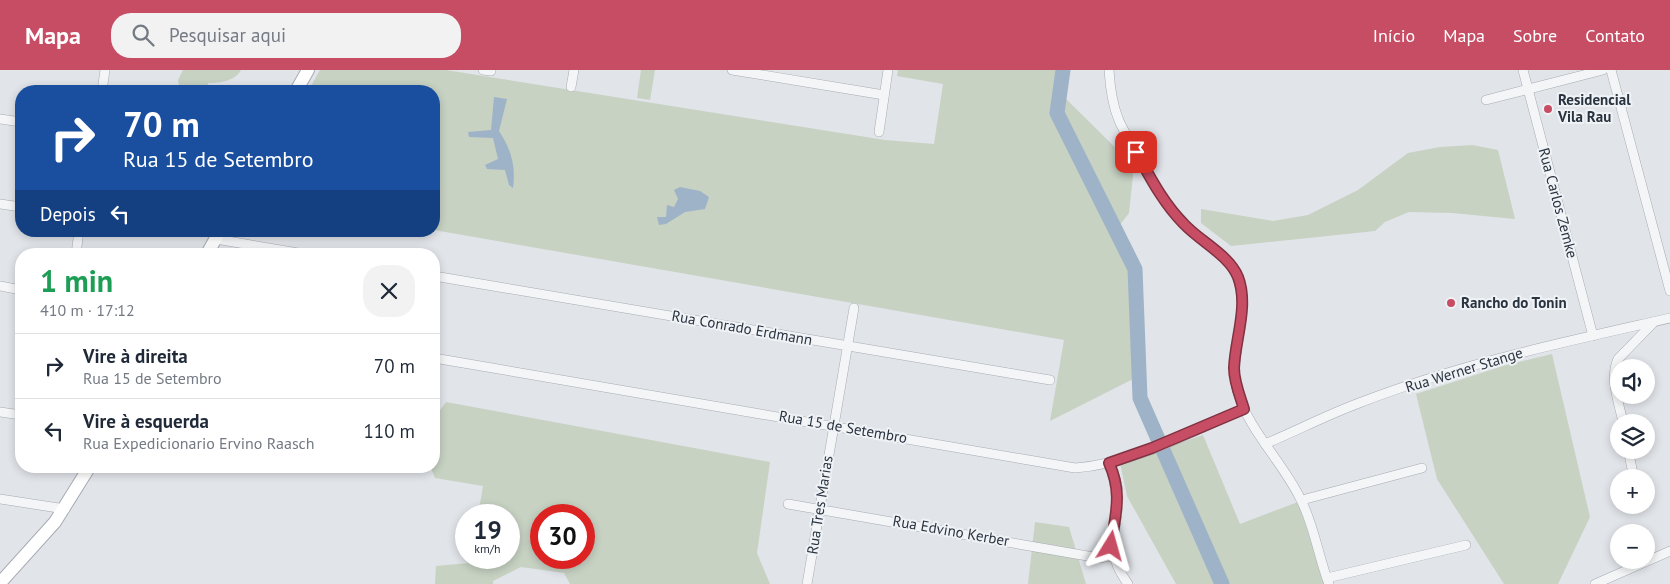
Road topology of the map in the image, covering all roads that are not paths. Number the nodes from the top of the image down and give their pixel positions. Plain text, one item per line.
1 (105, 70) edge
2 (308, 70) edge
3 (574, 70) edge
4 (732, 70) edge
5 (888, 70) edge
6 (1109, 70) edge
7 (1523, 70) edge
8 (1603, 70) edge
9 (1611, 70) edge
10 (103, 85) edge
11 (299, 85) edge
12 (571, 87) dead end
13 (1528, 91) junction
14 (884, 95) junction
15 (1486, 100) dead end
16 (0, 119) edge
17 (15, 121) edge
18 (879, 132) dead end
19 (0, 204) edge
20 (15, 206) edge
21 (217, 237) edge
22 (227, 237) edge
23 (210, 248) edge
24 (277, 248) edge
25 (440, 277) edge
26 (0, 286) edge
27 (15, 289) edge
28 (1670, 291) edge
29 (854, 308) dead end
30 (1670, 318) edge
31 (1654, 322) junction
32 (1593, 336) junction
33 (847, 346) junction
34 (440, 359) edge
35 (1050, 380) dead end
36 (1244, 409) junction
37 (0, 412) edge
38 (15, 414) edge
39 (1622, 414) edge
40 (833, 425) junction
41 (1265, 444) junction
42 (1109, 463) junction
43 (1422, 468) dead end
44 (86, 473) edge
45 (0, 499) edge
46 (1302, 500) junction
47 (788, 504) dead end
48 (65, 509) junction
49 (819, 509) junction
50 (1466, 545) dead end
51 (1670, 551) edge
52 (1113, 556) junction
53 (1328, 581) edge
54 (0, 583) edge
55 (807, 584) edge
56 (1128, 584) edge
57 (1595, 584) edge

1 - 10 street
2 - 11 street
3 - 12 street
4 - 14 street
5 - 14 street
6 - 36 street
7 - 13 street, Rua Carlos Zemke
8 - 13 street
9 - 28 street
13 - 15 street
13 - 32 street, Rua Carlos Zemke
14 - 18 street
16 - 17 street
19 - 20 street
21 - 23 street
22 - 24 street
25 - 33 street, Rua Conrado Erdmann
26 - 27 street
29 - 33 street, Rua Tres Marias
30 - 31 street, Rua Werner Stange
31 - 32 street, Rua Werner Stange
31 - 39 street
32 - 41 street, Rua Werner Stange
33 - 35 street, Rua Conrado Erdmann
33 - 40 street, Rua Tres Marias
34 - 40 street, Rua 15 de Setembro
36 - 41 street
36 - 42 street, Rua 15 de Setembro
37 - 38 street
40 - 42 street, Rua 15 de Setembro
40 - 49 street, Rua Tres Marias
41 - 46 street
42 - 52 street
43 - 46 street
44 - 48 street
45 - 48 street
46 - 53 street
47 - 49 street, Rua Edvino Kerber
48 - 54 street
49 - 52 street, Rua Edvino Kerber
49 - 55 street, Rua Tres Marias
50 - 53 street
51 - 57 street
52 - 56 street

